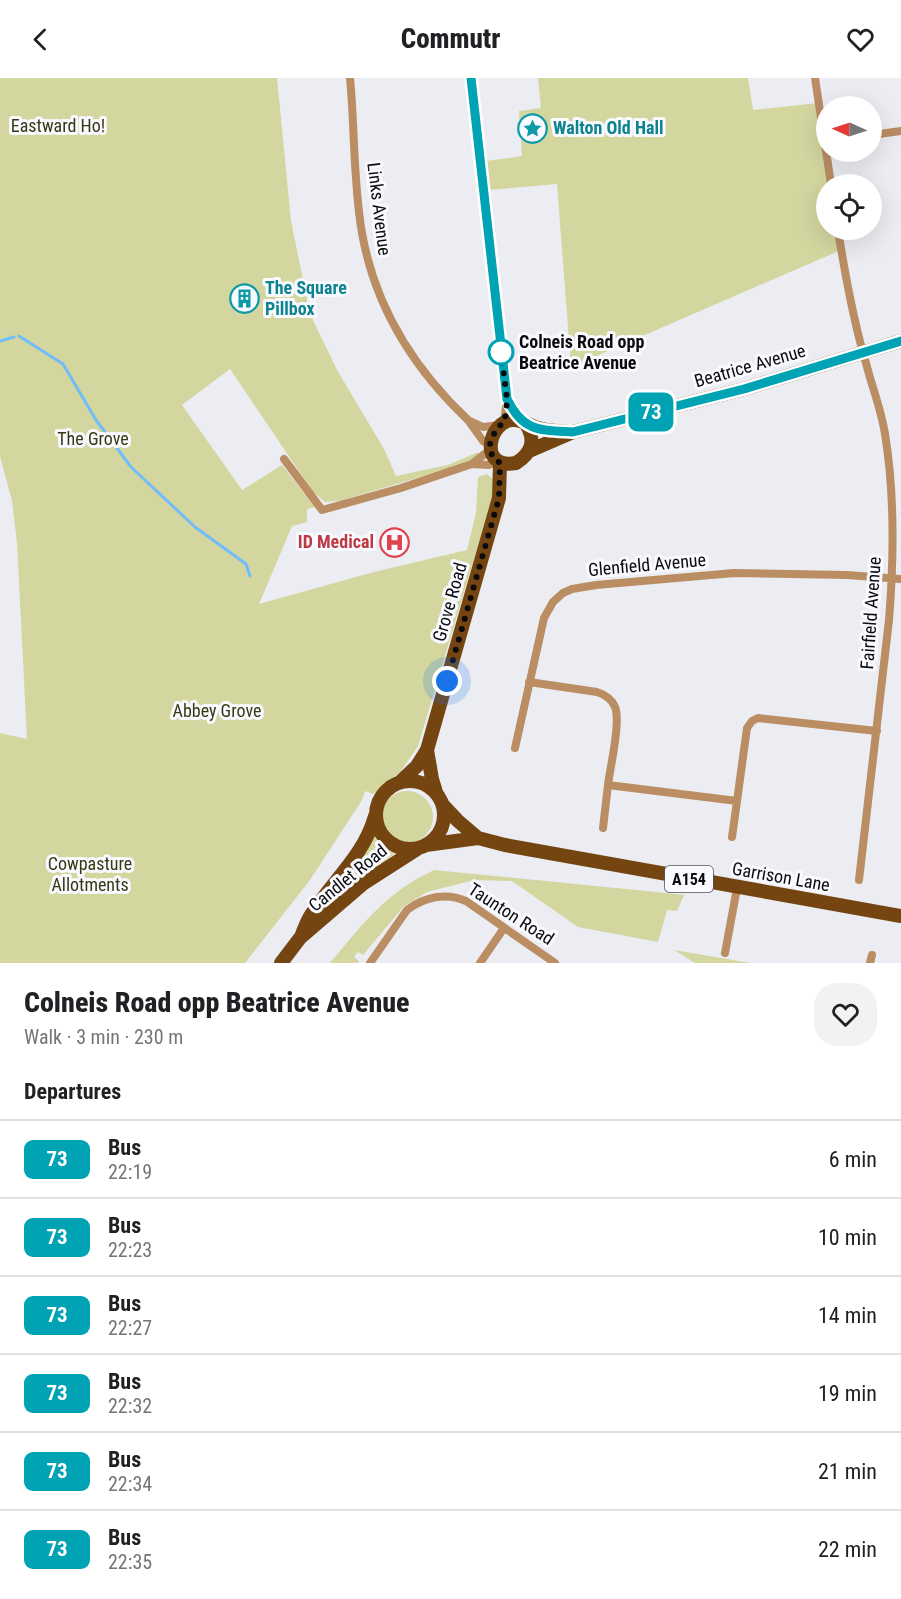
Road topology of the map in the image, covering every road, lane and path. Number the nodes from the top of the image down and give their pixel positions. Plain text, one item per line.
1 (350, 78) edge
2 (471, 78) edge
3 (815, 78) edge
4 (818, 96) edge
5 (901, 131) edge
6 (882, 134) edge
7 (840, 240) edge
8 (901, 341) edge
9 (863, 351) junction
10 (507, 399) junction
11 (468, 420) junction
12 (502, 423) junction
13 (524, 423) junction
14 (573, 432) junction
15 (495, 455) junction
16 (524, 456) junction
17 (284, 459) dead end
18 (472, 464) junction
19 (499, 498) junction
20 (897, 579) edge
21 (529, 682) junction
22 (877, 731) junction
23 (515, 748) dead end
24 (427, 750) junction
25 (400, 782) junction
26 (608, 785) junction
27 (440, 800) junction
28 (737, 801) junction
29 (376, 814) junction
30 (603, 828) dead end
31 (732, 837) dead end
32 (478, 838) junction
33 (423, 846) junction
34 (859, 879) dead end
35 (737, 888) junction
36 (901, 916) edge
37 (504, 928) junction
38 (300, 938) junction
39 (725, 953) dead end
40 (543, 960) edge
41 (281, 963) edge
42 (370, 963) edge
43 (480, 963) edge
44 (555, 963) edge

1 - 11 street, Links Avenue
2 - 10 street
3 - 4 street
5 - 6 street
7 - 9 street, Fairfield Avenue
8 - 9 main road, Beatrice Avenue
9 - 14 main road, Beatrice Avenue
9 - 20 street, Fairfield Avenue
10 - 12 street
10 - 13 street
11 - 12 street
11 - 15 street, Links Avenue
12 - 13 main road
12 - 15 main road
13 - 14 main road, Beatrice Avenue
13 - 16 main road
14 - 16 main road, Beatrice Avenue
15 - 16 main road
15 - 18 street
15 - 18 street
15 - 19 main road, Grove Road
16 - 19 main road, Grove Road
17 - 18 street
19 - 24 main road, Grove Road
20 - 21 street, Glenfield Avenue
20 - 22 street, Fairfield Avenue
21 - 23 street, Glenfield Avenue
21 - 26 street
22 - 28 street
22 - 34 street, Fairfield Avenue
24 - 25 main road, Grove Road
24 - 27 main road, Grove Road
25 - 27 main road
25 - 29 main road
26 - 28 street
26 - 30 street
27 - 32 main road, Garrison Lane / A154
27 - 33 main road
28 - 31 street
29 - 33 main road
29 - 38 main road, Candlet Road / A154
32 - 33 main road, Garrison Lane / A154
32 - 35 main road, Garrison Lane / A154
33 - 38 main road, Candlet Road / A154
35 - 36 main road, Garrison Lane / A154
35 - 39 street
37 - 40 street, Taunton Road
37 - 42 street, Taunton Road
37 - 43 street
38 - 41 main road, Candlet Road / A154
40 - 44 street, Taunton Road

